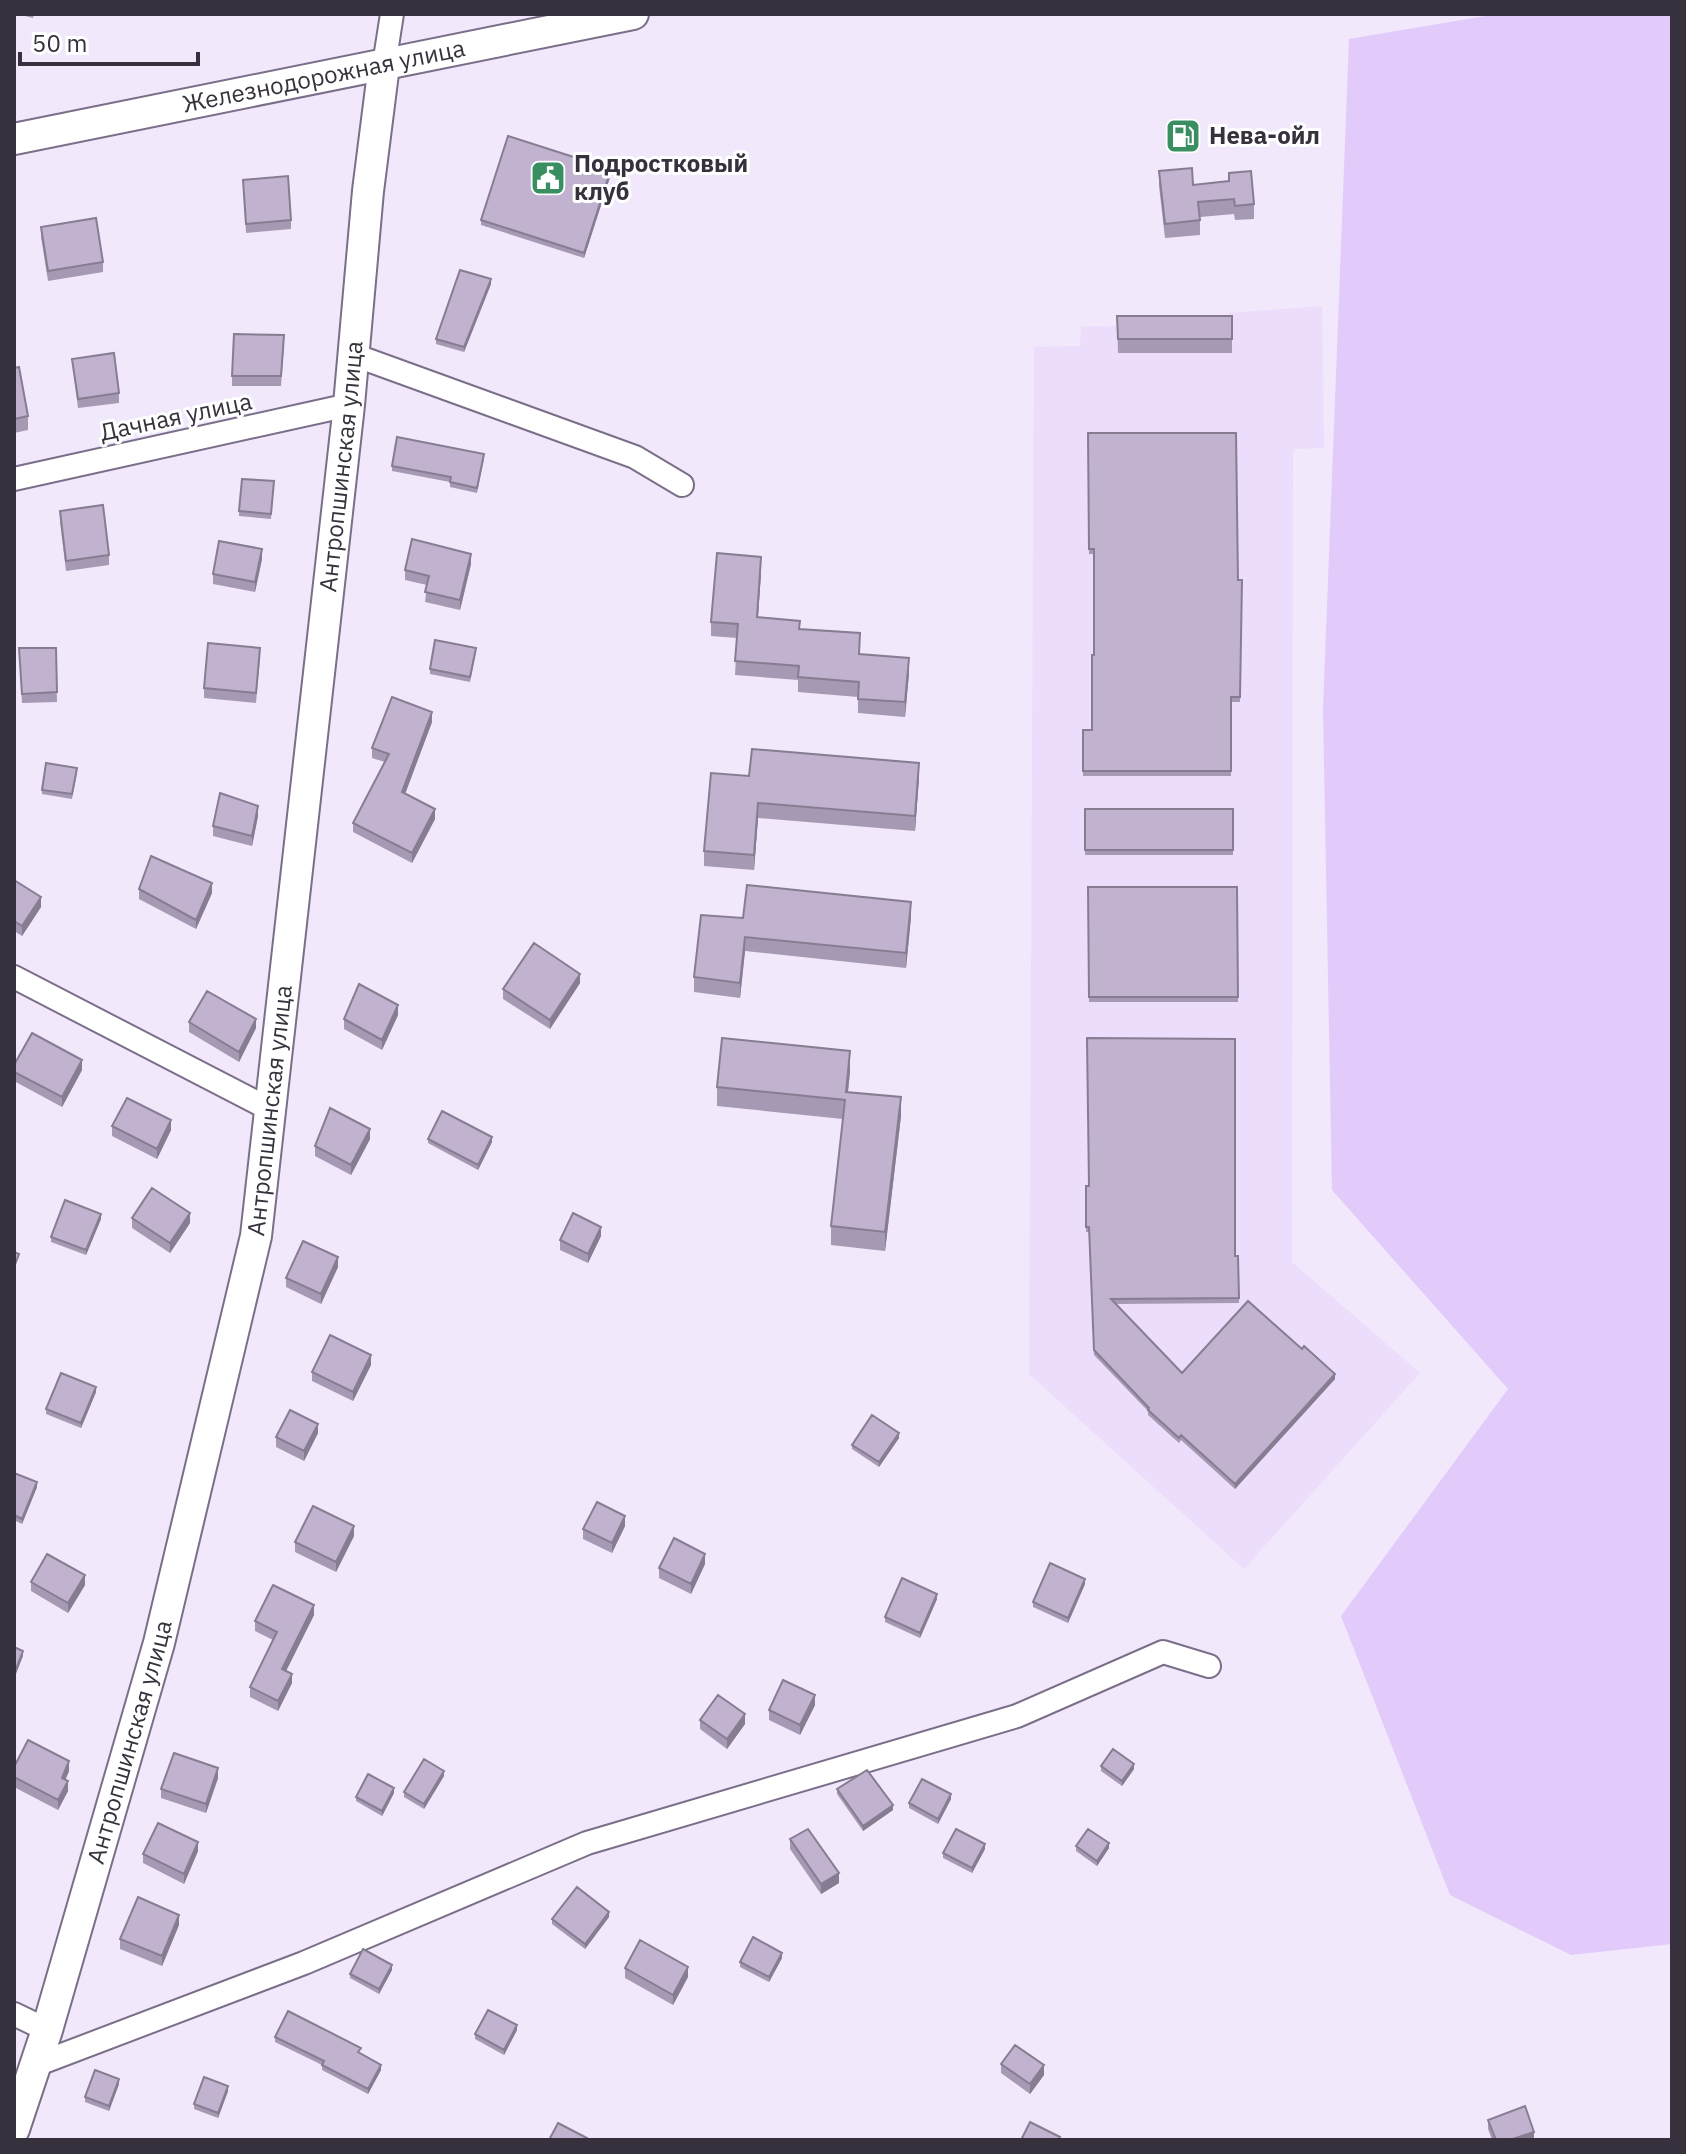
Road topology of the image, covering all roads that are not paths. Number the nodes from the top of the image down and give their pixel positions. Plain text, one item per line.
1 (392, 14) edge
2 (633, 14) edge
3 (384, 65) junction
4 (14, 139) edge
5 (354, 355) junction
6 (349, 405) junction
7 (14, 479) edge
8 (682, 485) dead end
9 (14, 977) edge
10 (271, 1110) junction
11 (1209, 1666) dead end
12 (14, 2014) edge
13 (47, 2030) junction
14 (33, 2066) junction
15 (14, 2129) edge

1 - 3 street
2 - 3 street, Железнодорожная улица
3 - 4 street, Железнодорожная улица
3 - 5 street, Антропшинская улица
5 - 6 street, Антропшинская улица
5 - 8 street
6 - 7 street, Дачная улица
6 - 10 street, Антропшинская улица
9 - 10 street
10 - 13 street, Антропшинская улица
11 - 14 street
12 - 13 street
13 - 14 street, Антропшинская улица
14 - 15 street, Антропшинская улица

